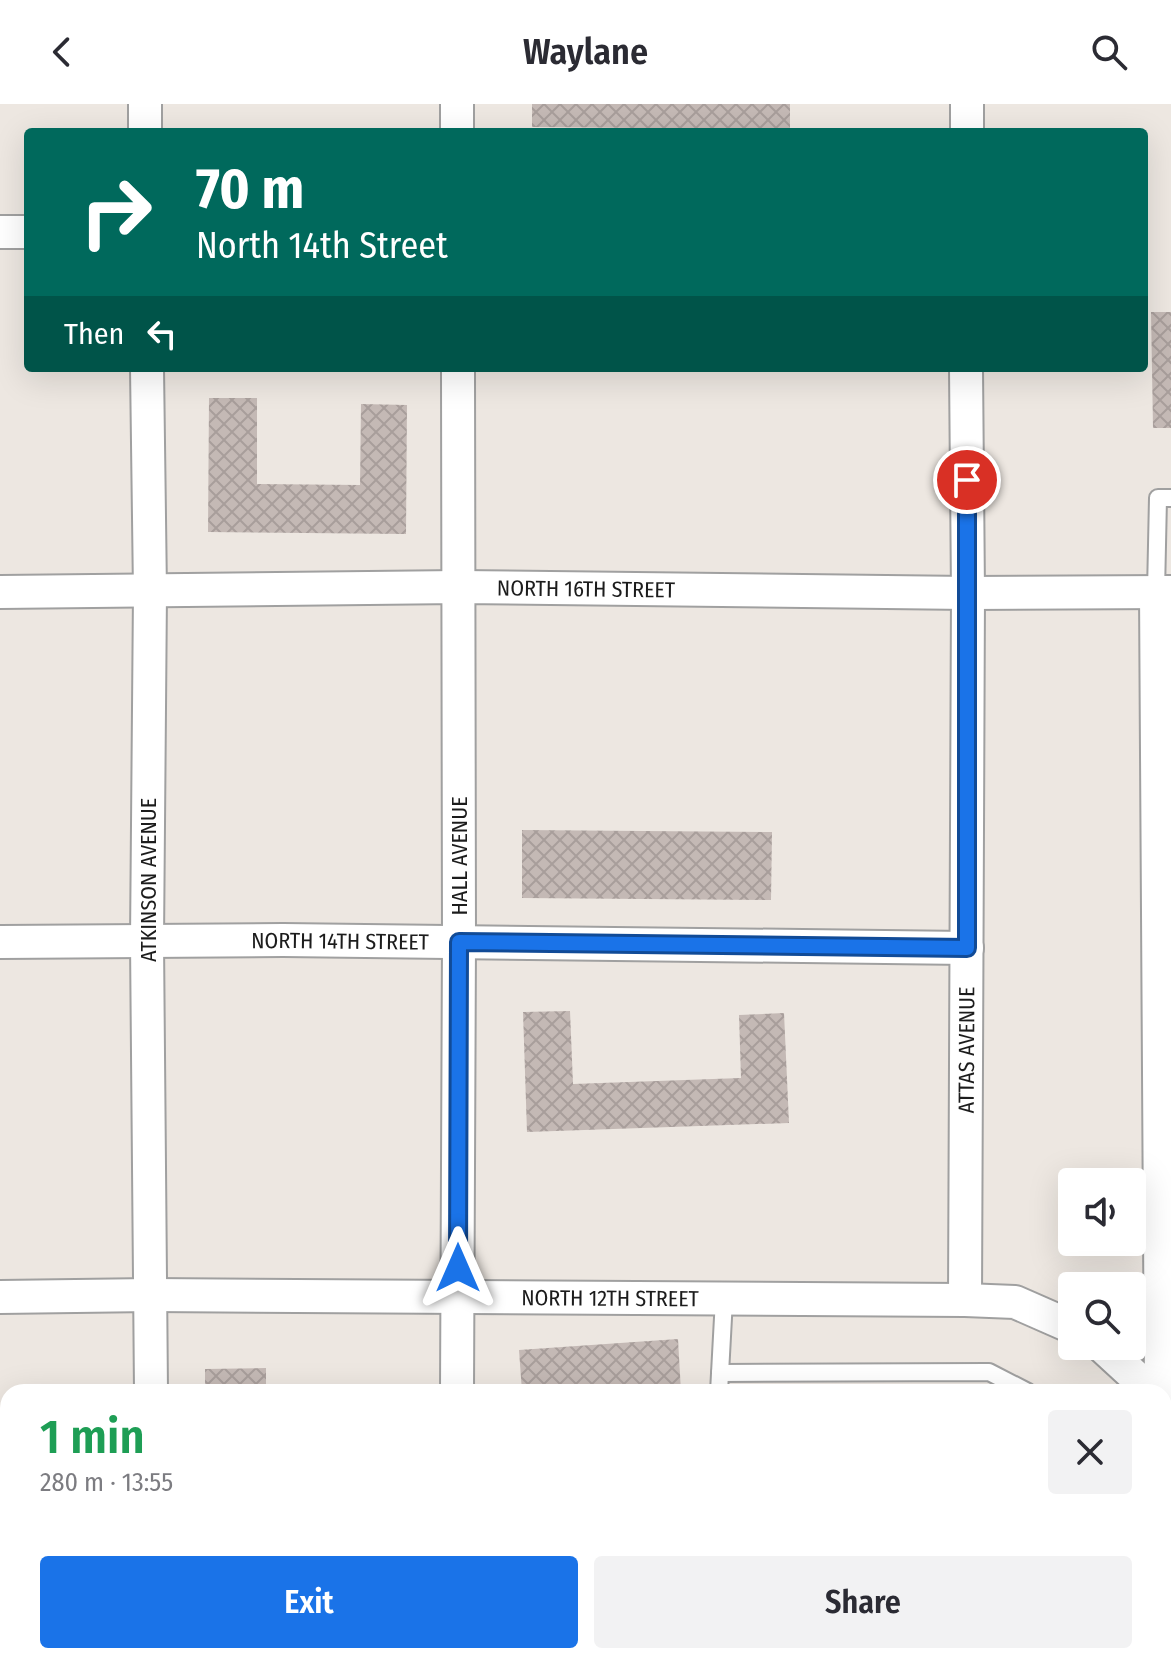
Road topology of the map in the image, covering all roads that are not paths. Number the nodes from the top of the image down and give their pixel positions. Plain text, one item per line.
1 (145, 104) edge
2 (457, 104) edge
3 (967, 104) edge
4 (145, 128) edge
5 (457, 128) edge
6 (967, 128) edge
7 (0, 232) edge
8 (24, 232) edge
9 (147, 372) edge
10 (458, 372) edge
11 (966, 372) edge
12 (1171, 498) edge
13 (459, 587) junction
14 (0, 592) edge
15 (150, 592) junction
16 (1164, 592) edge
17 (968, 593) junction
18 (147, 941) junction
19 (0, 942) edge
20 (459, 942) junction
21 (967, 948) junction
22 (151, 1295) junction
23 (0, 1297) edge
24 (458, 1298) junction
25 (724, 1299) junction
26 (965, 1300) junction
27 (1165, 1315) edge
28 (1058, 1321) edge
29 (1116, 1360) edge
30 (720, 1373) junction
31 (151, 1384) edge
32 (457, 1384) edge
33 (719, 1384) edge
34 (1012, 1384) edge
35 (1139, 1384) edge
36 (1147, 1384) edge

1 - 4 street
2 - 5 street
3 - 6 street
7 - 8 street
9 - 15 street, ATKINSON AVENUE
10 - 13 street, HALL AVENUE
11 - 17 street, ATTAS AVENUE
12 - 16 lane
13 - 15 street, NORTH 16TH STREET
13 - 17 street, NORTH 16TH STREET
13 - 20 street, HALL AVENUE
14 - 15 street, NORTH 16TH STREET
15 - 18 street, ATKINSON AVENUE
16 - 17 street, NORTH 16TH STREET
16 - 27 street
17 - 21 street, ATTAS AVENUE
18 - 19 street, NORTH 14TH STREET
18 - 20 street, NORTH 14TH STREET
18 - 22 street, ATKINSON AVENUE
20 - 21 street, NORTH 14TH STREET
20 - 24 street, HALL AVENUE
21 - 26 street, ATTAS AVENUE
22 - 23 street, NORTH 12TH STREET
22 - 24 street, NORTH 12TH STREET
22 - 31 street, ATKINSON AVENUE
24 - 25 street, NORTH 12TH STREET
24 - 32 street, HALL AVENUE
25 - 26 street, NORTH 12TH STREET
25 - 30 lane
26 - 28 street, NORTH 12TH STREET
27 - 36 street
29 - 35 street
30 - 33 lane
30 - 34 lane

